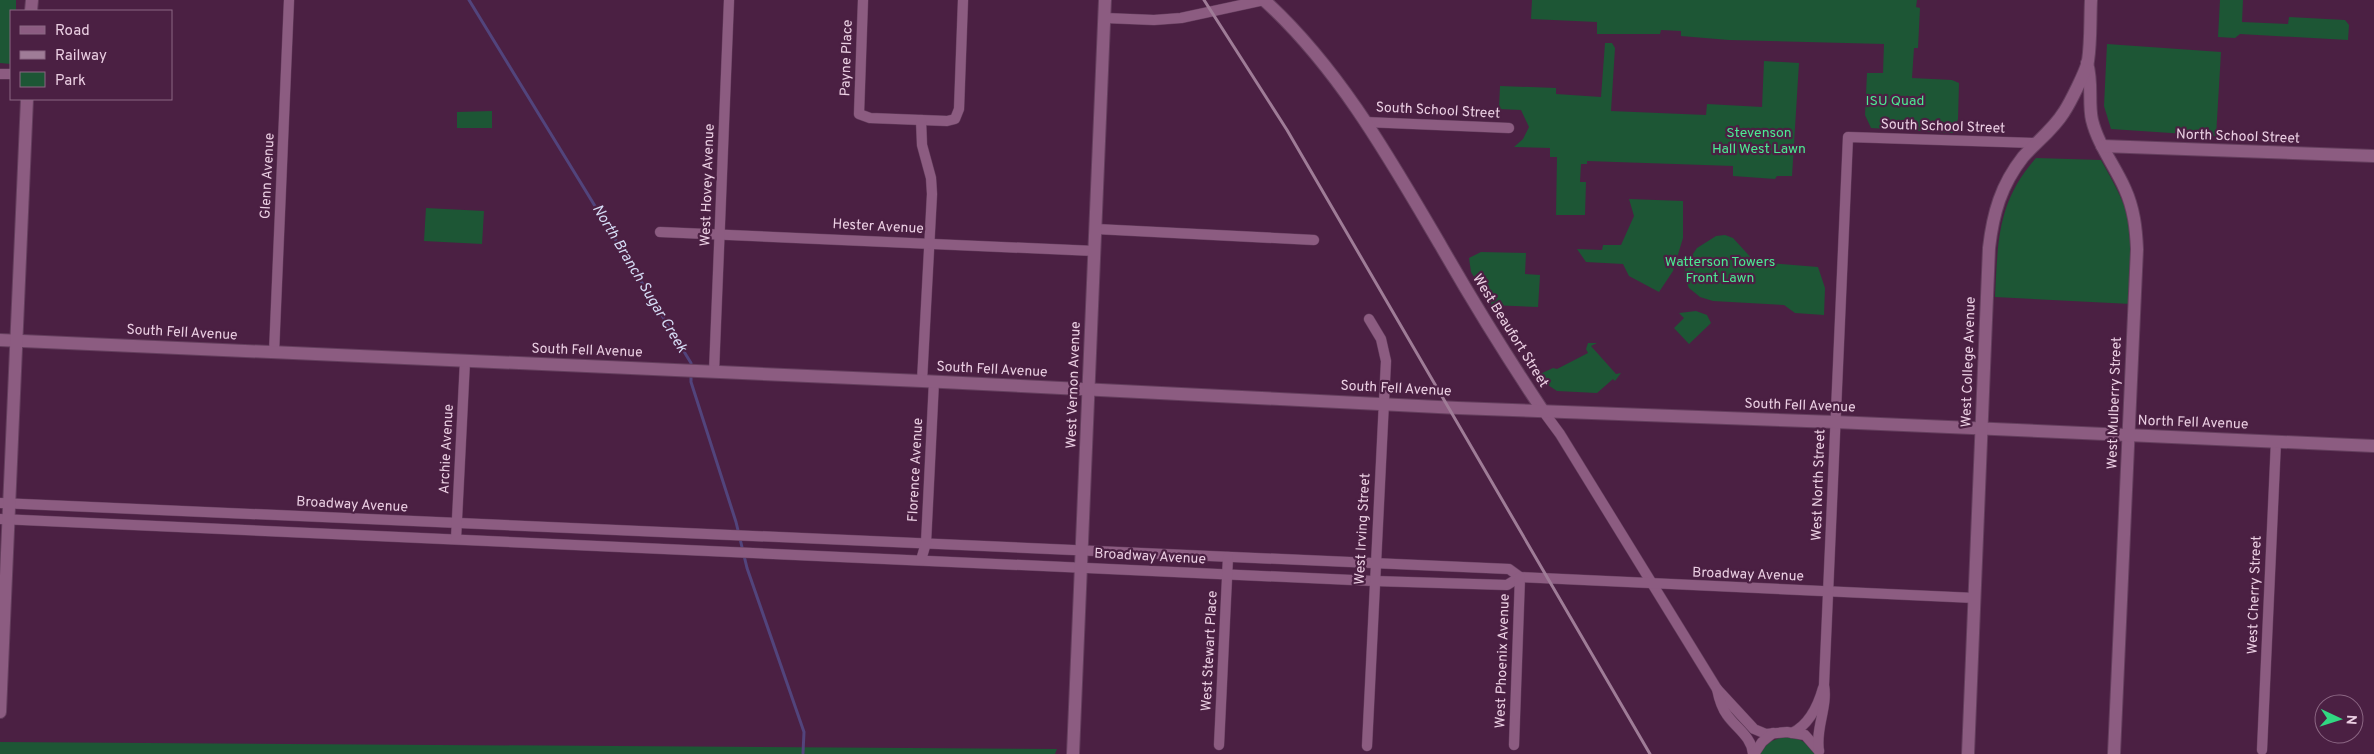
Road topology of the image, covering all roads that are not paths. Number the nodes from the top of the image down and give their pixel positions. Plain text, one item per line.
1 (289, 0) edge
2 (729, 0) edge
3 (863, 0) edge
4 (963, 0) edge
5 (1104, 0) edge
6 (1110, 0) edge
7 (1264, 0) edge
8 (2092, 0) edge
9 (1105, 18) junction
10 (2087, 63) junction
11 (27, 100) edge
12 (921, 120) junction
13 (1365, 122) junction
14 (1509, 128) dead end
15 (1848, 137) joint
16 (2037, 143) junction
17 (2102, 146) junction
18 (2374, 156) edge
19 (1096, 229) junction
20 (660, 232) dead end
21 (720, 234) junction
22 (1314, 240) dead end
23 (929, 243) junction
24 (1095, 251) junction
25 (1369, 319) dead end
26 (0, 340) edge
27 (16, 341) junction
28 (274, 353) junction
29 (465, 361) junction
30 (714, 372) junction
31 (928, 381) junction
32 (1089, 390) junction
33 (1384, 403) junction
34 (1543, 411) junction
35 (1835, 422) junction
36 (1981, 428) junction
37 (2129, 435) junction
38 (2276, 442) junction
39 (2374, 446) edge
40 (5, 503) edge
41 (4, 519) edge
42 (457, 523) junction
43 (703, 533) junction
44 (778, 536) junction
45 (456, 539) junction
46 (926, 543) junction
47 (702, 550) junction
48 (1082, 550) junction
49 (772, 554) junction
50 (1228, 557) junction
51 (921, 560) junction
52 (1376, 564) junction
53 (1081, 568) junction
54 (1227, 574) junction
55 (1520, 577) junction
56 (1374, 581) junction
57 (1653, 584) junction
58 (1829, 592) junction
59 (1975, 598) junction
60 (1, 672) edge
61 (1824, 685) junction
62 (1717, 689) junction
63 (0, 712) edge
64 (1792, 732) junction
65 (1774, 733) junction
66 (1514, 745) dead end
67 (1219, 746) dead end
68 (1366, 746) dead end
69 (2262, 750) dead end
70 (1820, 752) edge
71 (1073, 754) edge
72 (1754, 754) edge
73 (1968, 754) edge
74 (2114, 754) edge

1 - 28 street, Glenn Avenue
2 - 21 street, West Hovey Avenue
3 - 12 street, Payne Place
4 - 12 street, Payne Place
5 - 9 street, West Vernon Avenue
6 - 9 street, West Vernon Avenue
7 - 9 street
7 - 13 street, West Beaufort Street
8 - 10 street, West College Avenue
9 - 19 street, West Vernon Avenue
10 - 16 street, West College Avenue
10 - 17 street, West Mulberry Street
11 - 27 street
12 - 23 street
13 - 14 street, South School Street
13 - 34 street, West Beaufort Street
15 - 16 street, South School Street
15 - 35 street, West North Street
16 - 36 street, West College Avenue
17 - 18 street, North School Street
17 - 37 street, West Mulberry Street
19 - 22 street
19 - 24 street, West Vernon Avenue
20 - 21 street, Hester Avenue
21 - 23 street, Hester Avenue
21 - 30 street, West Hovey Avenue
23 - 24 street, Hester Avenue
23 - 31 street, Florence Avenue
24 - 32 street, West Vernon Avenue
25 - 33 street, West Irving Street
26 - 27 street, South Fell Avenue
27 - 28 street, South Fell Avenue
27 - 40 street
28 - 29 street, South Fell Avenue
29 - 30 street, South Fell Avenue
29 - 42 street, Archie Avenue
30 - 31 street, South Fell Avenue
31 - 32 street, South Fell Avenue
31 - 46 street, Florence Avenue
32 - 33 street, South Fell Avenue
32 - 48 street, West Vernon Avenue
33 - 34 street, South Fell Avenue
33 - 52 street, West Irving Street
34 - 35 street, South Fell Avenue
34 - 57 street, West Beaufort Street
35 - 36 street, South Fell Avenue
35 - 58 street, West North Street
36 - 37 street, North Fell Avenue
36 - 59 street, West College Avenue
37 - 38 street, North Fell Avenue
37 - 74 street, West Mulberry Street
38 - 39 street, North Fell Avenue
38 - 69 street, West Cherry Street
40 - 41 street
40 - 42 street, Broadway Avenue
41 - 45 street, Broadway Avenue
41 - 60 street
42 - 43 street, Broadway Avenue
42 - 45 street, Archie Avenue
43 - 44 street, Broadway Avenue
43 - 47 street
44 - 46 street, Broadway Avenue
44 - 49 street
45 - 47 street, Broadway Avenue
46 - 48 street, Broadway Avenue
46 - 51 street, Florence Avenue
47 - 49 street, Broadway Avenue
48 - 50 street, Broadway Avenue
48 - 53 street, West Vernon Avenue
49 - 51 street, Broadway Avenue
50 - 52 street, Broadway Avenue
50 - 54 street, West Stewart Place
51 - 53 street, Broadway Avenue
52 - 55 street, Broadway Avenue
52 - 56 street, West Irving Street
53 - 54 street, Broadway Avenue
53 - 71 street, West Vernon Avenue
54 - 56 street, Broadway Avenue
54 - 67 street, West Stewart Place
55 - 56 street, Broadway Avenue
55 - 57 street, Broadway Avenue
55 - 66 street, West Phoenix Avenue
56 - 68 street, West Irving Street
57 - 58 street, Broadway Avenue
57 - 62 street, West Beaufort Street
58 - 59 street, Broadway Avenue
58 - 61 street, West North Street
59 - 73 street, West College Avenue
60 - 63 street
61 - 64 street, West North Street
61 - 70 street, West North Street
62 - 65 street, West Beaufort Street
62 - 72 street, West Beaufort Street
64 - 65 street
64 - 70 street
65 - 72 street

